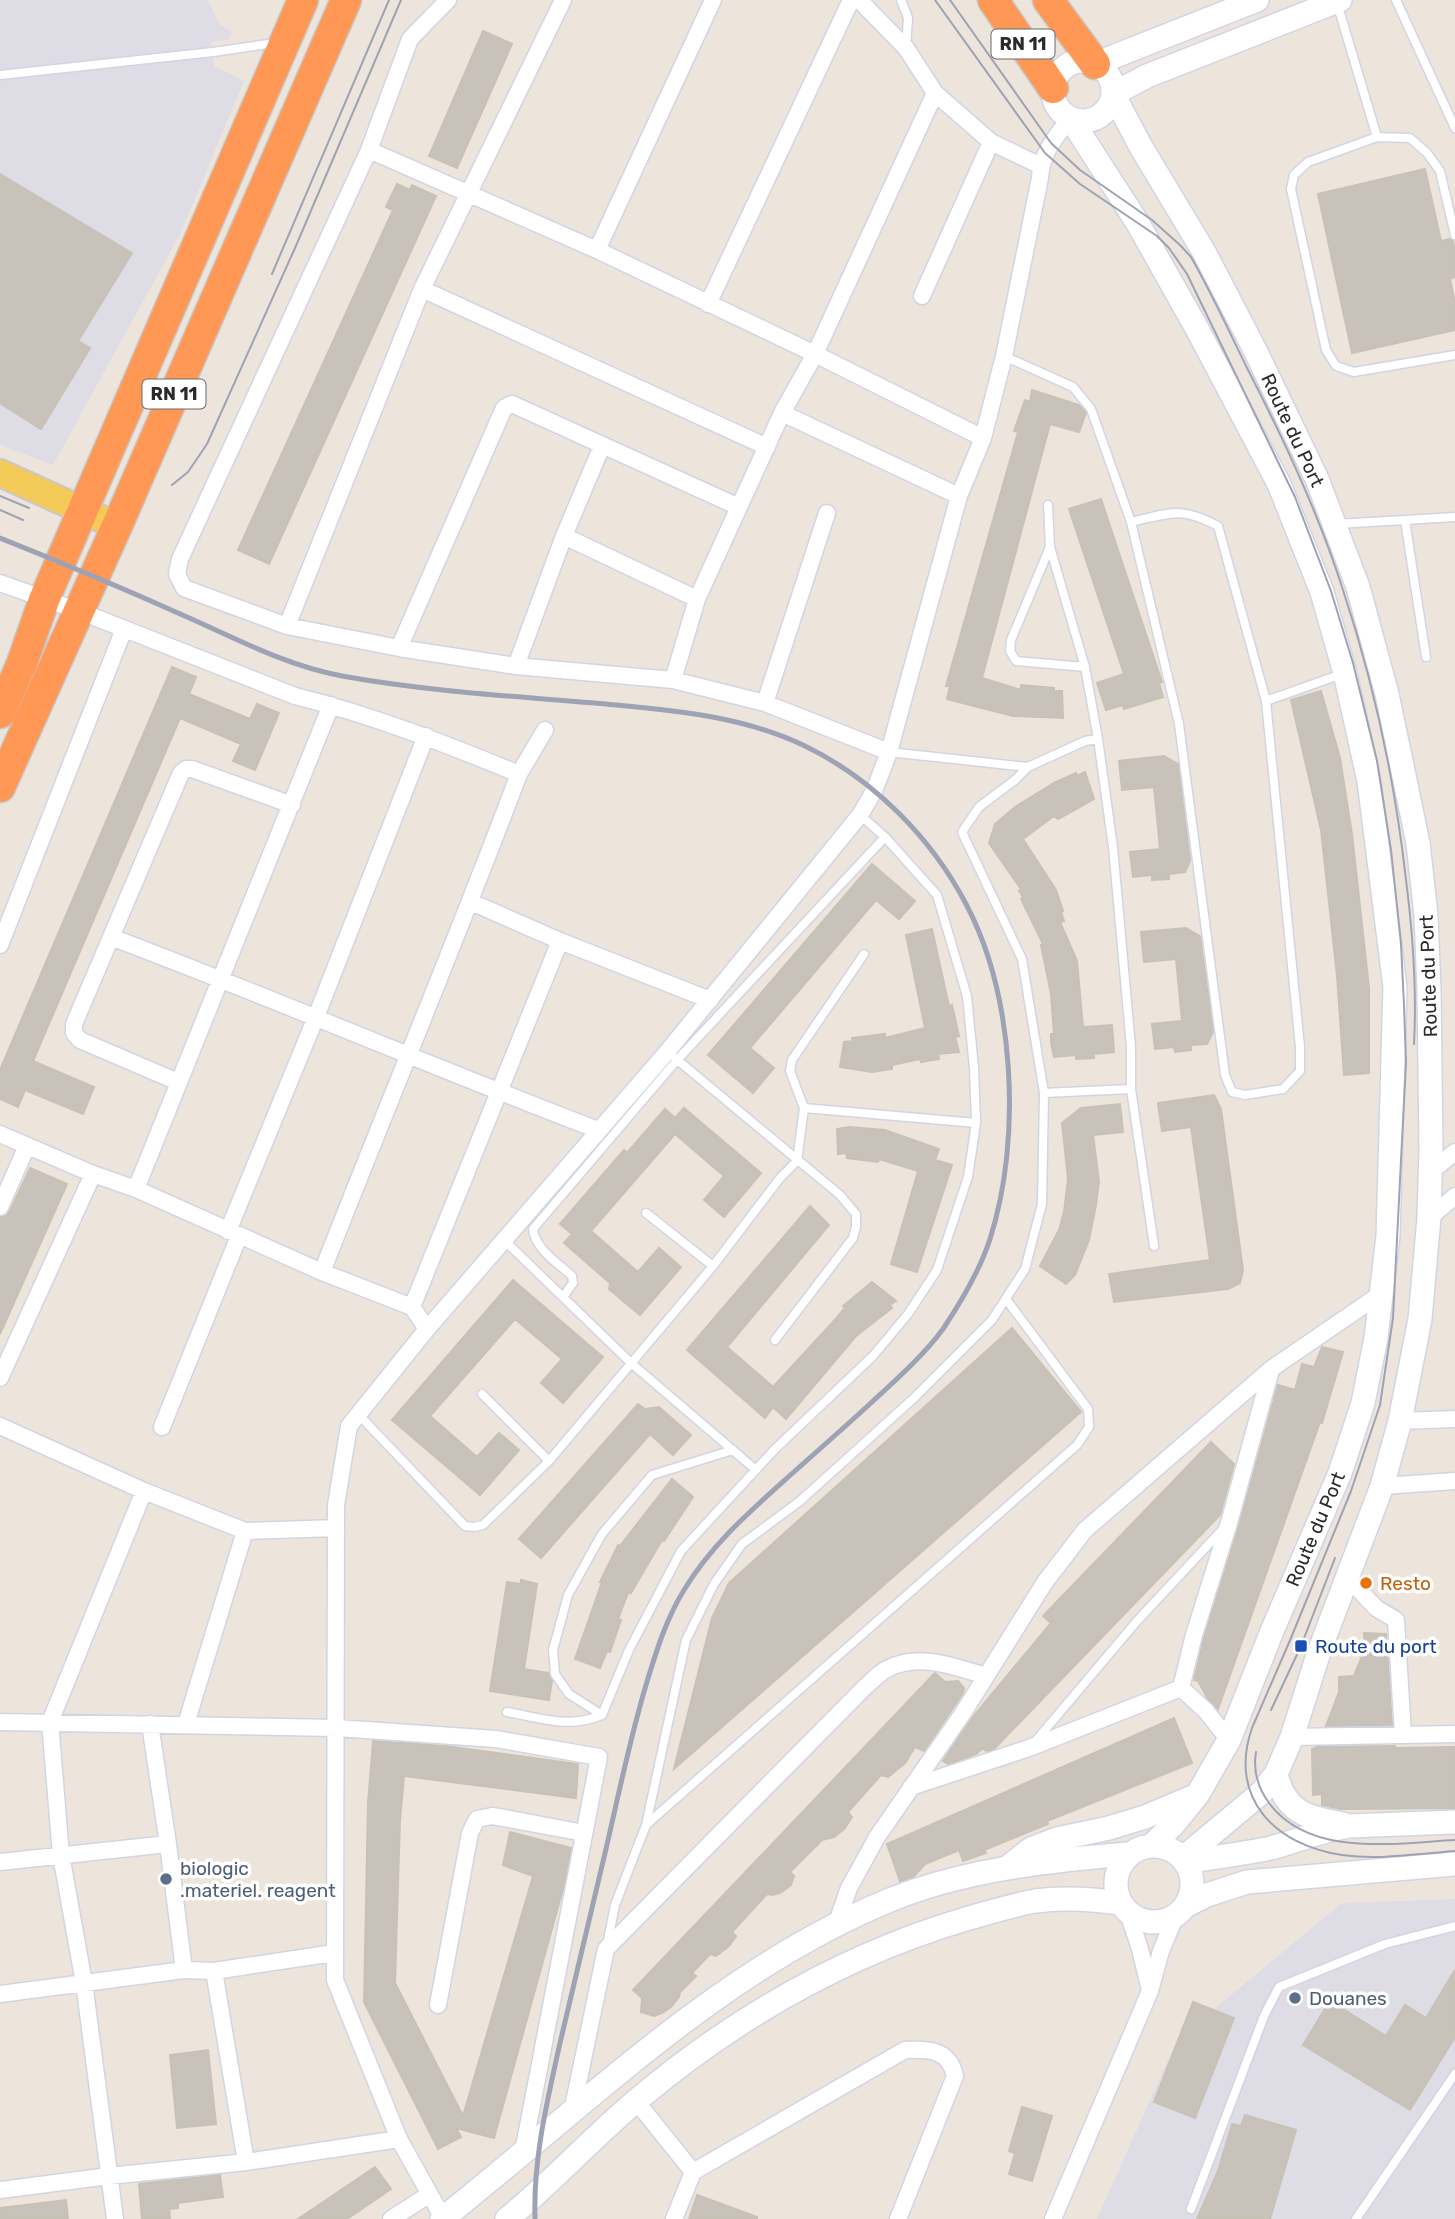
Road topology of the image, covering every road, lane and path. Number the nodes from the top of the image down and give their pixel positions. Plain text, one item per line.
1 (303, 0) edge
2 (346, 0) edge
3 (448, 0) edge
4 (564, 0) edge
5 (713, 0) edge
6 (851, 0) edge
7 (859, 0) edge
8 (901, 0) edge
9 (993, 0) edge
10 (1257, 0) edge
11 (1396, 0) edge
12 (1338, 1) edge
13 (1062, 13) edge
14 (284, 42) junction
15 (906, 48) junction
16 (1095, 64) junction
17 (0, 75) edge
18 (1053, 88) junction
19 (935, 93) junction
20 (1113, 94) junction
21 (1070, 118) junction
22 (1455, 128) edge
23 (1377, 137) junction
24 (991, 142) junction
25 (369, 150) junction
26 (1041, 166) junction
27 (469, 194) junction
28 (1455, 235) edge
29 (597, 250) junction
30 (422, 289) junction
31 (922, 296) dead end
32 (708, 304) junction
33 (815, 354) junction
34 (1004, 355) junction
35 (1455, 355) edge
36 (782, 413) junction
37 (983, 438) junction
38 (603, 446) junction
39 (767, 447) junction
40 (0, 473) edge
41 (959, 496) junction
42 (1048, 505) dead end
43 (739, 507) junction
44 (83, 510) junction
45 (827, 513) dead end
46 (1455, 517) edge
47 (1405, 520) junction
48 (1131, 522) junction
49 (1334, 524) junction
50 (117, 526) junction
51 (564, 536) junction
52 (1050, 547) junction
53 (0, 583) edge
54 (697, 599) junction
55 (44, 600) junction
56 (79, 611) junction
57 (287, 626) junction
58 (124, 629) junction
59 (399, 648) junction
60 (1426, 657) dead end
61 (516, 666) junction
62 (1086, 667) junction
63 (1345, 673) junction
64 (673, 680) junction
65 (1266, 701) junction
66 (765, 704) junction
67 (331, 705) junction
68 (0, 713) edge
69 (545, 730) dead end
70 (426, 736) junction
71 (1098, 738) junction
72 (889, 752) junction
73 (1028, 766) junction
74 (519, 774) junction
75 (0, 787) edge
76 (292, 805) junction
77 (860, 814) junction
78 (885, 837) junction
79 (471, 902) junction
80 (111, 937) junction
81 (559, 941) junction
82 (0, 945) edge
83 (864, 954) dead end
84 (222, 979) junction
85 (710, 1000) junction
86 (316, 1017) junction
87 (407, 1055) junction
88 (672, 1056) junction
89 (178, 1082) junction
90 (1131, 1089) junction
91 (498, 1092) junction
92 (1044, 1093) junction
93 (804, 1108) junction
94 (976, 1123) junction
95 (598, 1130) junction
96 (0, 1134) edge
97 (27, 1146) junction
98 (1455, 1152) edge
99 (797, 1161) junction
100 (1429, 1173) junction
101 (93, 1174) junction
102 (136, 1189) junction
103 (1455, 1196) edge
104 (0, 1207) edge
105 (646, 1213) dead end
106 (1429, 1218) junction
107 (233, 1233) junction
108 (504, 1240) junction
109 (1154, 1246) dead end
110 (713, 1266) junction
111 (322, 1272) junction
112 (1382, 1293) junction
113 (563, 1297) junction
114 (1006, 1299) junction
115 (412, 1307) junction
116 (427, 1329) junction
117 (775, 1340) dead end
118 (631, 1363) junction
119 (1271, 1369) junction
120 (0, 1378) edge
121 (482, 1395) dead end
122 (358, 1414) junction
123 (1455, 1419) edge
124 (1400, 1421) junction
125 (0, 1426) edge
126 (162, 1427) dead end
127 (733, 1450) junction
128 (549, 1461) junction
129 (756, 1470) junction
130 (1455, 1481) edge
131 (1382, 1486) junction
132 (144, 1491) junction
133 (1229, 1523) junction
134 (336, 1528) junction
135 (245, 1531) junction
136 (1348, 1578) junction
137 (986, 1676) junction
138 (1181, 1688) junction
139 (507, 1712) dead end
140 (602, 1715) junction
141 (0, 1722) edge
142 (50, 1722) junction
143 (150, 1724) junction
144 (186, 1724) junction
145 (337, 1728) junction
146 (1455, 1734) edge
147 (1403, 1735) junction
148 (1292, 1737) junction
149 (1228, 1740) junction
150 (1029, 1748) junction
151 (1276, 1774) junction
152 (911, 1787) junction
153 (1198, 1794) junction
154 (1455, 1822) edge
155 (646, 1825) junction
156 (1349, 1826) junction
157 (1108, 1828) junction
158 (584, 1833) junction
159 (169, 1844) junction
160 (1140, 1849) junction
161 (61, 1855) junction
162 (1184, 1860) junction
163 (0, 1862) edge
164 (1455, 1864) edge
165 (1007, 1869) junction
166 (1124, 1908) junction
167 (1181, 1911) junction
168 (836, 1925) junction
169 (1455, 1926) edge
170 (606, 1949) junction
171 (334, 1953) junction
172 (184, 1969) junction
173 (214, 1971) junction
174 (84, 1983) junction
175 (1150, 1992) junction
176 (0, 1994) edge
177 (438, 2005) dead end
178 (1455, 2074) edge
179 (636, 2101) junction
180 (572, 2112) junction
181 (399, 2139) junction
182 (523, 2152) junction
183 (246, 2162) junction
184 (694, 2172) junction
185 (109, 2176) junction
186 (0, 2190) edge
187 (430, 2194) junction
188 (1191, 2209) dead end
189 (114, 2219) edge
190 (391, 2219) edge
191 (443, 2219) edge
192 (507, 2219) edge
193 (674, 2219) edge
194 (898, 2219) edge
195 (1053, 2219) edge
196 (1356, 2219) edge

1 - 14 highway, RN 11
2 - 50 highway, RN 11
3 - 25 street
4 - 27 street
5 - 29 street
6 - 32 street
7 - 15 street
8 - 15 lane
9 - 18 highway, RN 11
10 - 16 main road
11 - 22 lane
12 - 20 main road
12 - 23 lane
13 - 16 highway, RN 11
14 - 17 lane
14 - 44 highway, RN 11
15 - 19 street
16 - 18 main road
16 - 20 main road
18 - 21 main road
19 - 24 street
19 - 33 street
20 - 21 main road
20 - 49 main road, Route du Port
21 - 26 street
21 - 63 main road, Route du Port
23 - 28 lane
23 - 35 lane
24 - 26 street
24 - 31 street
25 - 27 street
25 - 57 street
26 - 34 street
27 - 29 street
27 - 30 street
29 - 32 street
30 - 39 street
30 - 57 street
32 - 33 street
33 - 36 street
33 - 37 street
34 - 37 street
34 - 48 lane
36 - 39 street
36 - 41 street
37 - 41 street
38 - 43 street
38 - 51 street
38 - 59 street
39 - 43 street
40 - 44 main road
41 - 72 street
42 - 52 lane
43 - 54 street
44 - 50 main road
44 - 55 highway, RN 11
45 - 66 street
46 - 47 lane
47 - 49 lane
47 - 60 lane
48 - 65 lane
48 - 65 lane
49 - 100 main road, Route du Port
50 - 56 highway, RN 11
51 - 54 street
51 - 61 street
52 - 62 lane
52 - 62 lane
53 - 55 street
54 - 64 street
55 - 56 street
55 - 68 highway, RN 11
56 - 58 street
56 - 75 highway, RN 11
57 - 59 street
58 - 67 street
58 - 82 street
59 - 61 street
61 - 64 street
62 - 71 lane
63 - 65 lane
63 - 112 main road, Route du Port
64 - 66 street
66 - 72 street
67 - 70 street
67 - 76 street
69 - 74 street
70 - 74 street
70 - 86 street
71 - 73 lane
71 - 90 lane
72 - 73 lane
72 - 77 street
73 - 92 lane
74 - 79 street
76 - 80 street
76 - 84 street
77 - 78 lane
77 - 85 street
78 - 88 lane
78 - 94 lane
79 - 81 street
79 - 87 street
80 - 84 street
80 - 89 street
81 - 85 street
81 - 91 street
83 - 93 lane
84 - 86 street
84 - 89 street
85 - 88 street
86 - 87 street
86 - 107 street
87 - 91 street
87 - 111 street
88 - 95 street
88 - 99 lane
88 - 113 lane
89 - 102 street
90 - 92 lane
90 - 109 lane
91 - 95 street
91 - 115 street
92 - 114 lane
93 - 94 lane
93 - 99 lane
94 - 129 lane
95 - 108 street
96 - 97 street
97 - 101 street
97 - 104 street
98 - 100 street
99 - 110 lane
99 - 117 lane
100 - 106 main road, Route du Port
101 - 102 street
101 - 120 street
102 - 107 street
103 - 106 street
105 - 110 lane
106 - 124 main road, Route du Port
107 - 111 street
107 - 126 street
108 - 113 lane
108 - 116 street
110 - 118 lane
111 - 115 street
112 - 119 street
112 - 149 main road, Route du Port
113 - 118 lane
114 - 155 lane
114 - 155 lane
115 - 116 street
116 - 122 street
118 - 127 lane
118 - 128 lane
119 - 133 street
119 - 137 street
121 - 128 lane
122 - 128 lane
122 - 134 street
123 - 124 street
124 - 131 main road, Route du Port
125 - 132 street
127 - 129 lane
127 - 140 lane
129 - 140 lane
130 - 131 street
131 - 136 main road, Route du Port
132 - 135 street
132 - 142 street
133 - 138 street
133 - 150 lane
134 - 135 street
134 - 145 street
135 - 144 street
136 - 147 street
136 - 148 main road, Route du Port
137 - 152 street
137 - 170 street
138 - 149 street
138 - 150 street
139 - 140 lane
141 - 142 street
142 - 143 street
142 - 161 street
143 - 144 street
143 - 159 street
144 - 145 street
145 - 158 street
145 - 171 street
146 - 147 street
147 - 148 street
148 - 151 main road, Route du Port
149 - 153 main road, Route du Port
150 - 152 street
151 - 156 main road
151 - 162 main road, Route du Port
152 - 168 street
153 - 157 main road
153 - 160 main road, Route du Port
154 - 156 main road
155 - 170 lane
156 - 162 main road
157 - 160 main road
157 - 165 main road
158 - 177 street
158 - 182 street
159 - 161 street
159 - 172 street
160 - 162 main road
160 - 165 main road
160 - 166 main road
161 - 163 street
161 - 174 street
162 - 167 main road
164 - 167 main road
165 - 168 main road
166 - 167 main road
166 - 175 street
166 - 179 main road
167 - 175 street
168 - 180 main road
169 - 188 lane
170 - 180 street
171 - 173 street
171 - 181 street
172 - 173 street
172 - 174 street
173 - 183 street
174 - 176 street
174 - 185 street
175 - 195 street
178 - 196 lane
179 - 184 street
179 - 192 main road
180 - 182 main road
181 - 183 street
181 - 187 street
182 - 191 main road
183 - 185 street
184 - 193 street
184 - 194 street
185 - 186 street
185 - 189 street
187 - 190 street
187 - 191 street

